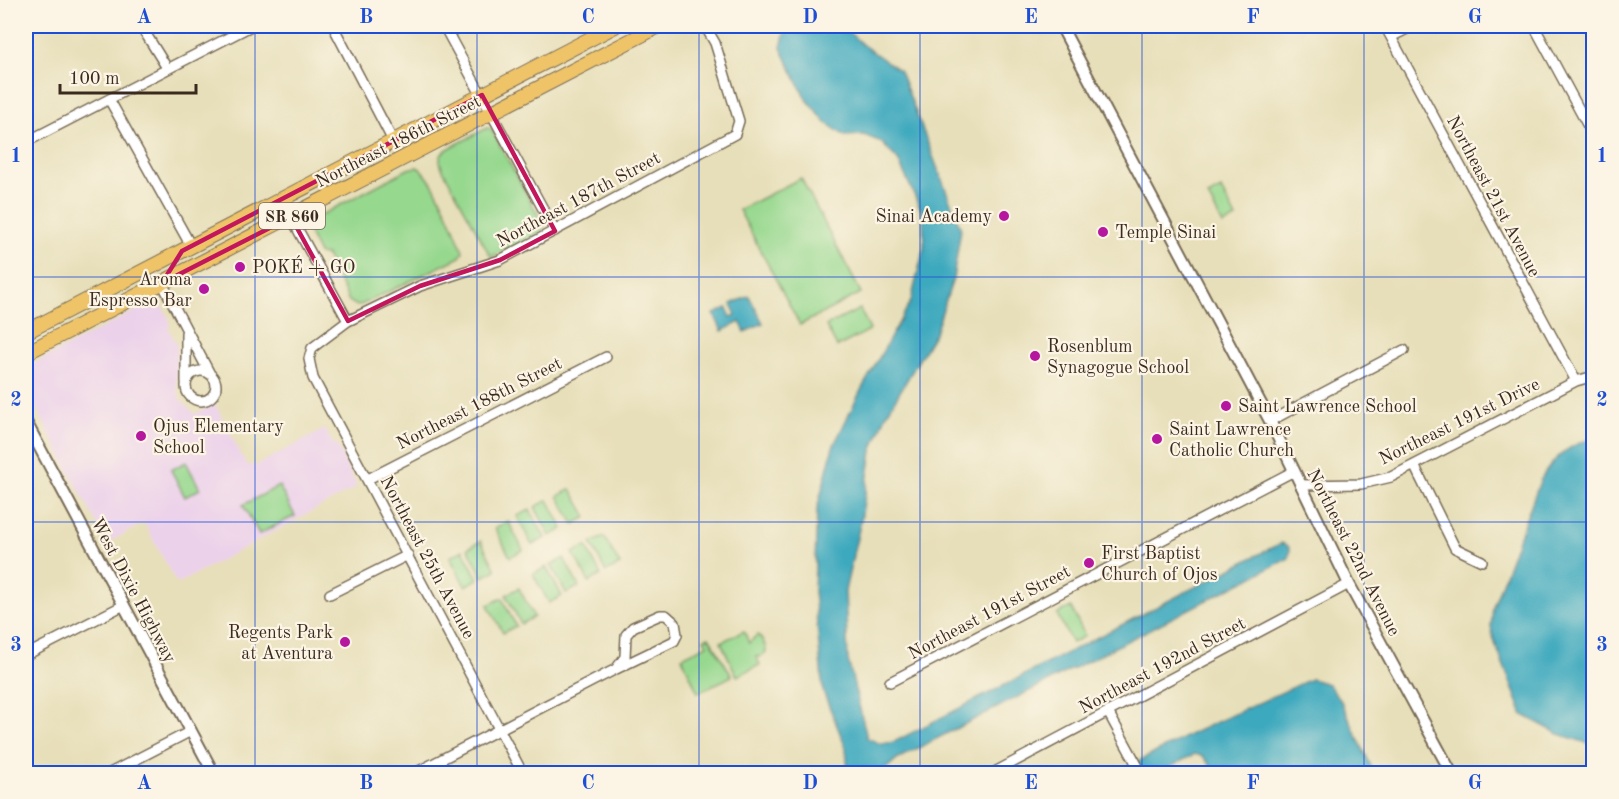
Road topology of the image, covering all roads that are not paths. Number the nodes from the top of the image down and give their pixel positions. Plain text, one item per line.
1 (141, 26) edge
2 (251, 26) edge
3 (333, 26) edge
4 (444, 26) edge
5 (615, 26) edge
6 (659, 26) edge
7 (705, 26) edge
8 (1061, 26) edge
9 (1385, 26) edge
10 (1413, 26) edge
11 (1534, 26) edge
12 (1391, 37) junction
13 (167, 69) junction
14 (482, 95) junction
15 (109, 99) junction
16 (491, 113) junction
17 (1593, 137) edge
18 (393, 141) junction
19 (26, 142) edge
20 (313, 183) junction
21 (291, 217) junction
22 (555, 231) junction
23 (186, 249) junction
24 (162, 283) junction
25 (348, 321) junction
26 (186, 330) junction
27 (26, 332) edge
28 (1404, 350) dead end
29 (26, 353) edge
30 (309, 354) joint
31 (606, 357) dead end
32 (210, 374) junction
33 (1593, 376) edge
34 (1576, 381) junction
35 (186, 382) junction
36 (1270, 421) junction
37 (26, 424) edge
38 (1414, 465) junction
39 (1294, 471) junction
40 (368, 479) junction
41 (1300, 485) junction
42 (408, 555) junction
43 (1482, 561) dead end
44 (1349, 584) junction
45 (330, 594) dead end
46 (124, 605) junction
47 (26, 655) edge
48 (616, 669) junction
49 (890, 682) dead end
50 (1108, 712) junction
51 (499, 729) junction
52 (191, 731) junction
53 (108, 774) edge
54 (214, 774) edge
55 (413, 774) edge
56 (523, 774) edge
57 (991, 774) edge
58 (1142, 774) edge
59 (1452, 774) edge

1 - 13 street
2 - 13 street
3 - 18 street
4 - 14 street
5 - 14 main road, Northeast 186th Street / SR 860
6 - 16 main road, Northeast 186th Street / SR 860
7 - 22 street, Northeast 187th Street
8 - 36 street, Northeast 22nd Avenue
9 - 12 street, Northeast 21st Avenue
10 - 12 street
11 - 17 street
12 - 34 street, Northeast 21st Avenue
13 - 15 street
14 - 16 street
14 - 18 main road, Northeast 186th Street / SR 860
15 - 19 street
15 - 23 street
16 - 21 main road, Northeast 186th Street / SR 860
16 - 22 street
18 - 20 main road, Northeast 186th Street / SR 860
20 - 21 main road
20 - 23 main road, Northeast 186th Street / SR 860
21 - 24 main road, Northeast 186th Street / SR 860
21 - 25 street
22 - 25 street, Northeast 187th Street
23 - 24 main road
23 - 27 main road, Northeast 186th Street / SR 860
24 - 26 street
24 - 29 main road, Northeast 186th Street / SR 860
25 - 30 street, Northeast 187th Street
26 - 32 street
26 - 35 street
28 - 36 street
30 - 40 street, Northeast 25th Avenue
31 - 40 street, Northeast 188th Street
32 - 35 street
32 - 35 street
33 - 34 street, Northeast 191st Drive
34 - 38 street, Northeast 191st Drive
36 - 39 street, Northeast 22nd Avenue
37 - 46 street, West Dixie Highway
38 - 41 street, Northeast 191st Drive
38 - 43 street
39 - 41 street, Northeast 22nd Avenue
39 - 49 street, Northeast 191st Street
40 - 42 street, Northeast 25th Avenue
41 - 44 street, Northeast 22nd Avenue
42 - 45 street
42 - 51 street, Northeast 25th Avenue
44 - 50 street, Northeast 192nd Street
44 - 59 street, Northeast 22nd Avenue
46 - 47 street
46 - 52 street, West Dixie Highway
48 - 48 street
48 - 51 street
50 - 57 street, Northeast 192nd Street
50 - 58 street
51 - 55 street
51 - 56 street, Northeast 25th Avenue
52 - 53 street
52 - 54 street, West Dixie Highway

